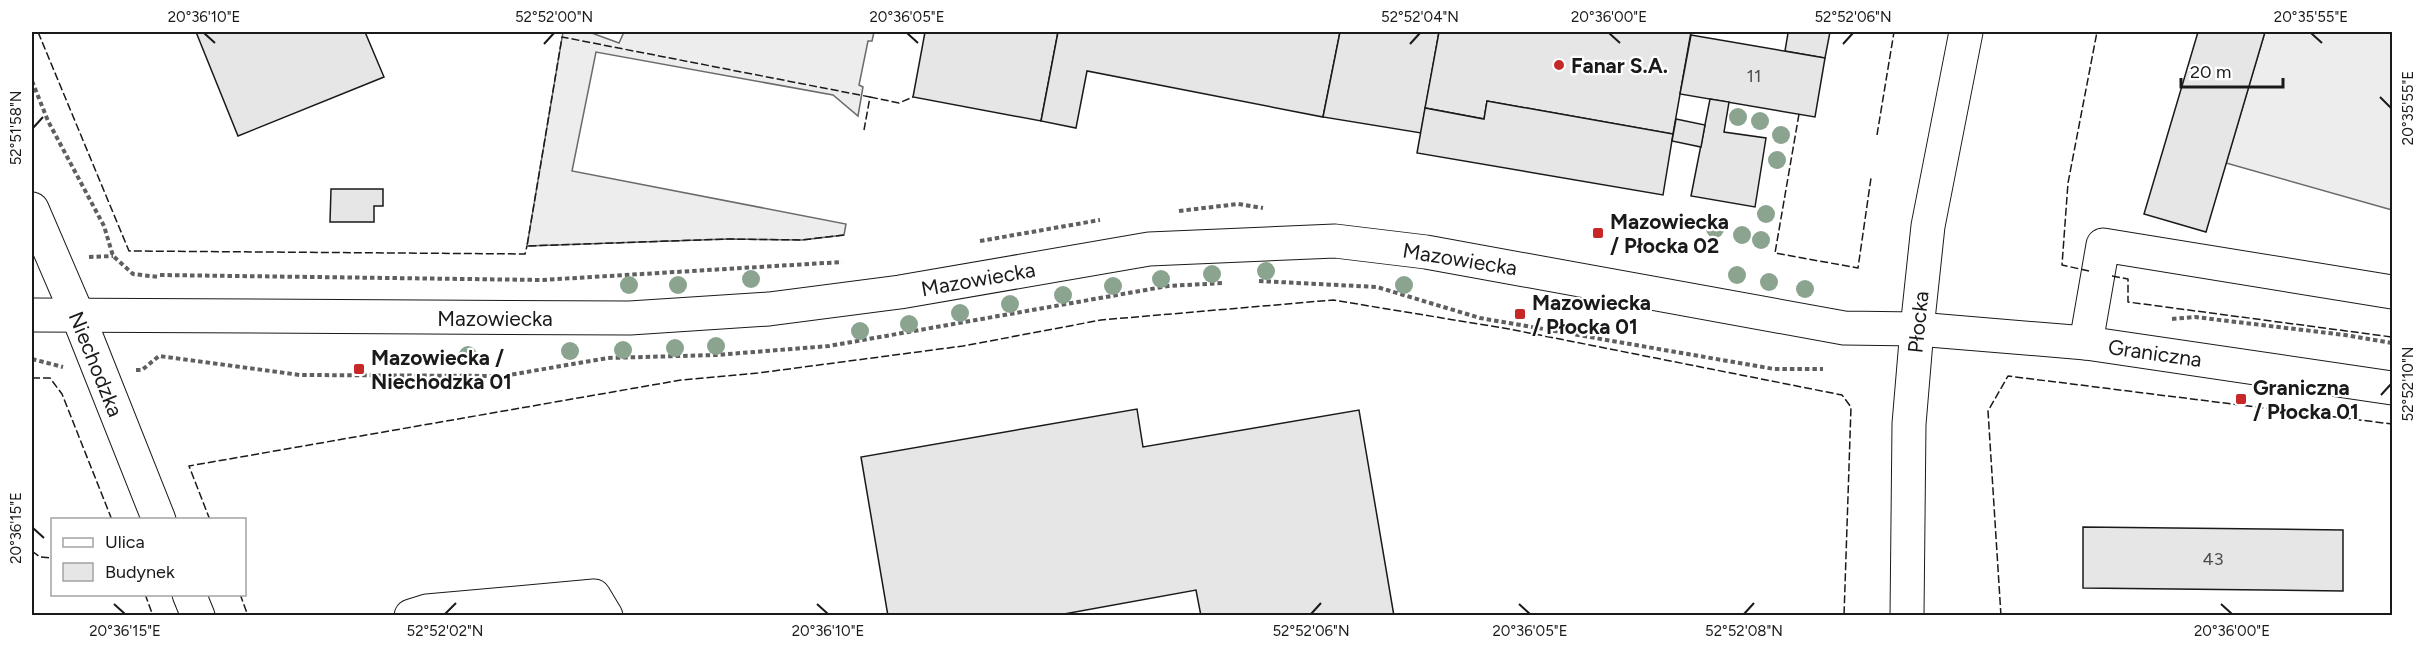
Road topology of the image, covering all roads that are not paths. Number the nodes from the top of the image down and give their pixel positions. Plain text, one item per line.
1 (1966, 32) edge
2 (32, 209) edge
3 (2392, 292) edge
4 (32, 315) edge
5 (78, 316) junction
6 (1917, 328) junction
7 (2086, 343) junction
8 (2392, 388) edge
9 (159, 518) edge
10 (190, 596) edge
11 (198, 615) edge
12 (411, 615) edge
13 (606, 615) edge
14 (1907, 615) edge

1 - 6 street, Płocka
2 - 5 street, Niechodzka
3 - 7 street
4 - 5 street, Mazowiecka
5 - 6 street, Mazowiecka
5 - 9 street, Niechodzka
6 - 7 street, Graniczna
6 - 14 street, Płocka
7 - 8 street, Graniczna
10 - 11 street
12 - 13 street

